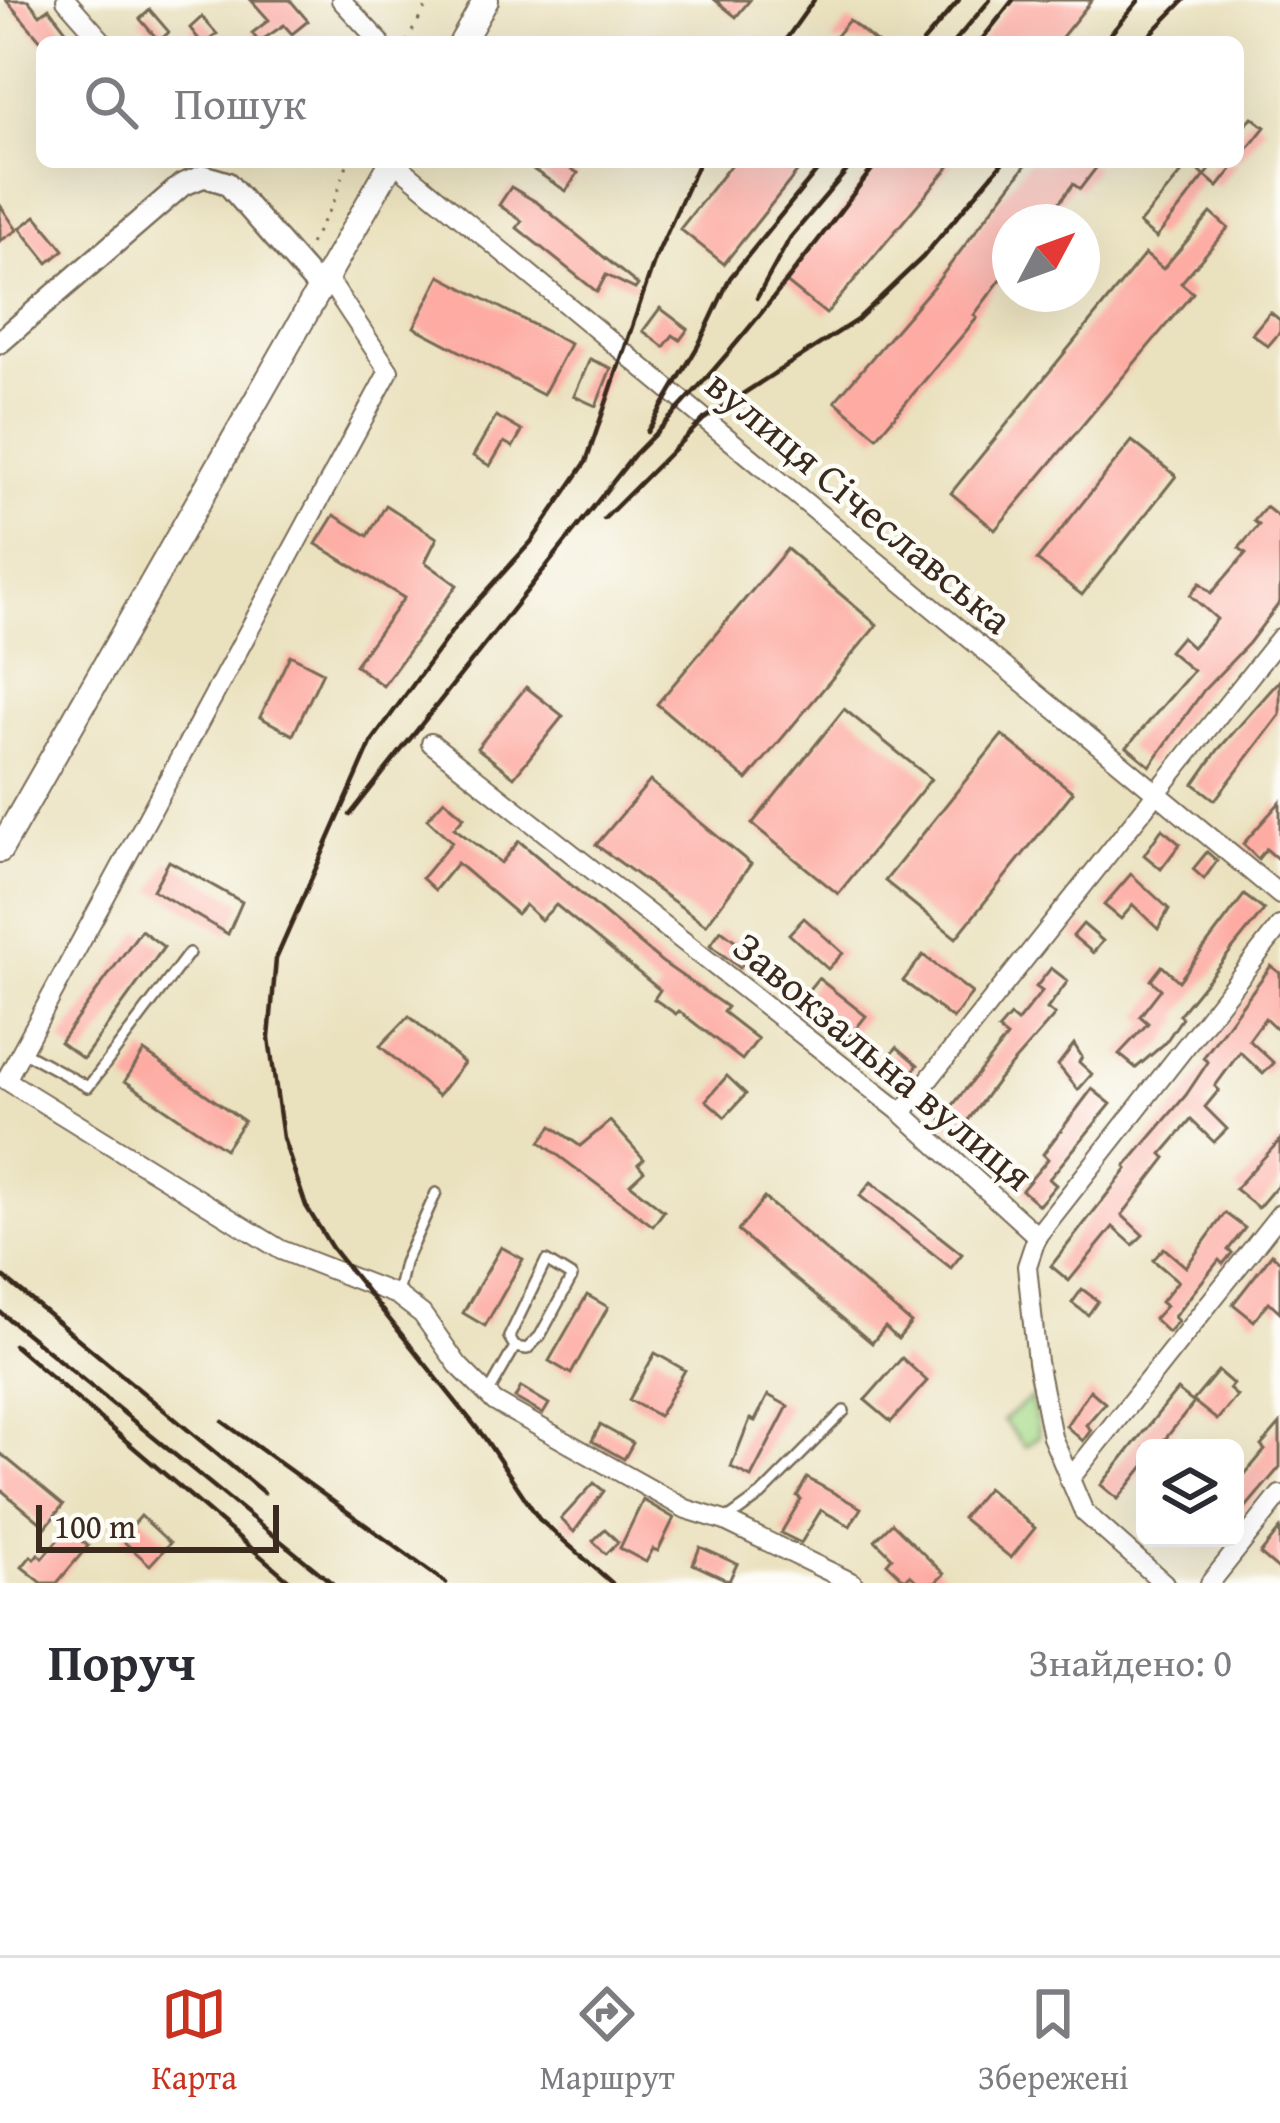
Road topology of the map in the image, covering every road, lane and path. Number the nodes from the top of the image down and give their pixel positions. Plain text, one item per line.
1 (66, 0) edge
2 (341, 0) edge
3 (430, 0) edge
4 (486, 0) edge
5 (98, 36) edge
6 (374, 36) edge
7 (409, 36) edge
8 (465, 36) edge
9 (214, 168) edge
10 (346, 168) edge
11 (390, 168) edge
12 (400, 168) edge
13 (227, 183) junction
14 (297, 259) junction
15 (324, 284) junction
16 (0, 342) edge
17 (1280, 638) edge
18 (431, 743) dead end
19 (1155, 794) junction
20 (0, 850) edge
21 (1280, 895) edge
22 (1280, 926) edge
23 (189, 952) dead end
24 (22, 1051) junction
25 (902, 1112) junction
26 (436, 1193) dead end
27 (1280, 1214) edge
28 (1037, 1236) junction
29 (397, 1295) junction
30 (515, 1347) junction
31 (488, 1394) junction
32 (844, 1411) dead end
33 (1069, 1480) junction
34 (1280, 1495) edge
35 (725, 1520) junction
36 (853, 1583) edge
37 (1164, 1583) edge
38 (1210, 1583) edge

1 - 5 street
2 - 6 street
3 - 7 path
4 - 8 main road
9 - 13 street
10 - 14 path
11 - 15 main road
12 - 19 street, вулиця Січеславська
13 - 14 street
13 - 16 street
14 - 15 street
15 - 20 main road
15 - 24 street
17 - 19 street
18 - 25 street, Завокзальна вулиця
19 - 21 street, вулиця Січеславська
19 - 25 street
22 - 28 street
23 - 24 lane
24 - 29 street
25 - 28 street, Завокзальна вулиця
26 - 29 lane
27 - 33 street
28 - 33 street, Завокзальна вулиця
29 - 31 street
30 - 30 lane
30 - 31 lane
31 - 35 street
32 - 35 lane
33 - 37 street, Завокзальна вулиця
34 - 38 street
35 - 36 street

